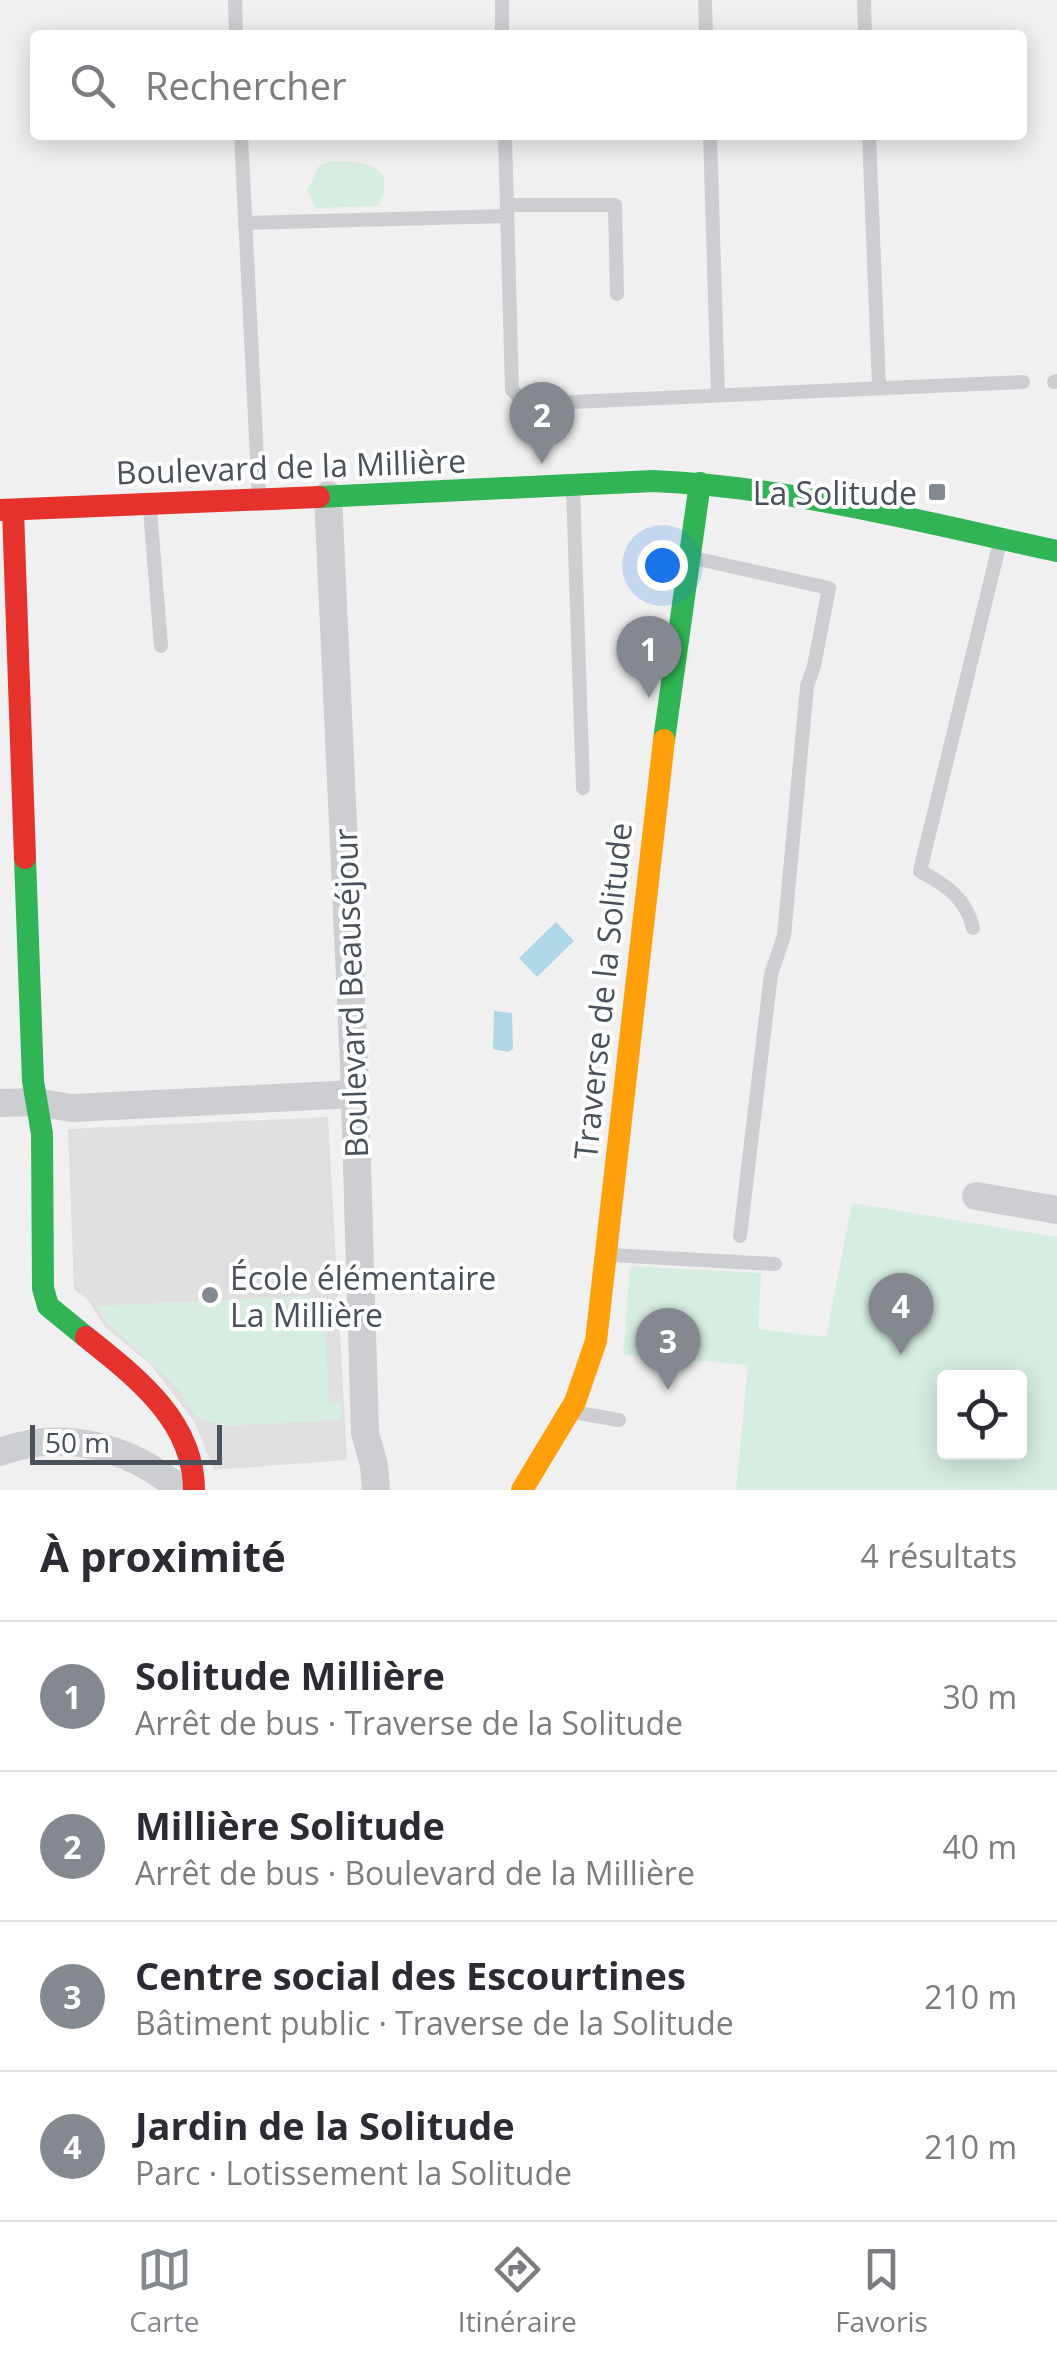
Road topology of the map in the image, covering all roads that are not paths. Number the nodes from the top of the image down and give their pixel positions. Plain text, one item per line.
1 (235, 0) edge
2 (502, 0) edge
3 (705, 0) edge
4 (864, 0) edge
5 (236, 30) edge
6 (502, 30) edge
7 (706, 30) edge
8 (865, 30) edge
9 (241, 140) edge
10 (505, 140) edge
11 (710, 140) edge
12 (869, 140) edge
13 (507, 211) junction
14 (245, 223) junction
15 (617, 294) dead end
16 (1023, 382) dead end
17 (878, 386) junction
18 (718, 394) junction
19 (700, 482) junction
20 (573, 487) junction
21 (328, 496) junction
22 (259, 499) junction
23 (150, 504) junction
24 (6, 510) edge
25 (1002, 536) junction
26 (1057, 551) edge
27 (689, 557) junction
28 (161, 646) dead end
29 (9, 697) edge
30 (584, 788) dead end
31 (973, 928) dead end
32 (355, 1094) junction
33 (36, 1102) junction
34 (0, 1103) edge
35 (976, 1196) dead end
36 (1057, 1210) edge
37 (740, 1236) dead end
38 (606, 1255) junction
39 (775, 1264) dead end
40 (571, 1412) junction
41 (619, 1420) dead end
42 (0, 1452) edge
43 (181, 1490) edge
44 (194, 1490) edge
45 (376, 1490) edge
46 (522, 1490) edge

1 - 5 lane
2 - 6 lane
3 - 7 lane
4 - 8 lane
9 - 14 lane
10 - 13 lane
11 - 18 lane
12 - 17 lane
13 - 14 lane
13 - 15 lane
13 - 18 lane
14 - 22 lane
16 - 17 lane
17 - 18 lane
19 - 20 street, Boulevard de la Millière
19 - 25 street, Boulevard de la Millière
19 - 27 street, Traverse de la Solitude
20 - 21 street, Boulevard de la Millière
20 - 30 lane
21 - 22 street, Boulevard de la Millière
21 - 32 street, Boulevard Beauséjour
22 - 23 street, Boulevard de la Millière
23 - 24 street, Boulevard de la Millière
23 - 28 lane
24 - 29 street
25 - 26 street, Boulevard de la Millière
25 - 31 lane
27 - 37 lane
27 - 38 street, Traverse de la Solitude
29 - 33 street
32 - 33 street
32 - 45 street, Boulevard Beauséjour
33 - 34 street
33 - 44 street
35 - 36 street
38 - 39 lane
38 - 40 street, Traverse de la Solitude
40 - 41 lane
40 - 46 street, Traverse de la Solitude
42 - 43 street

